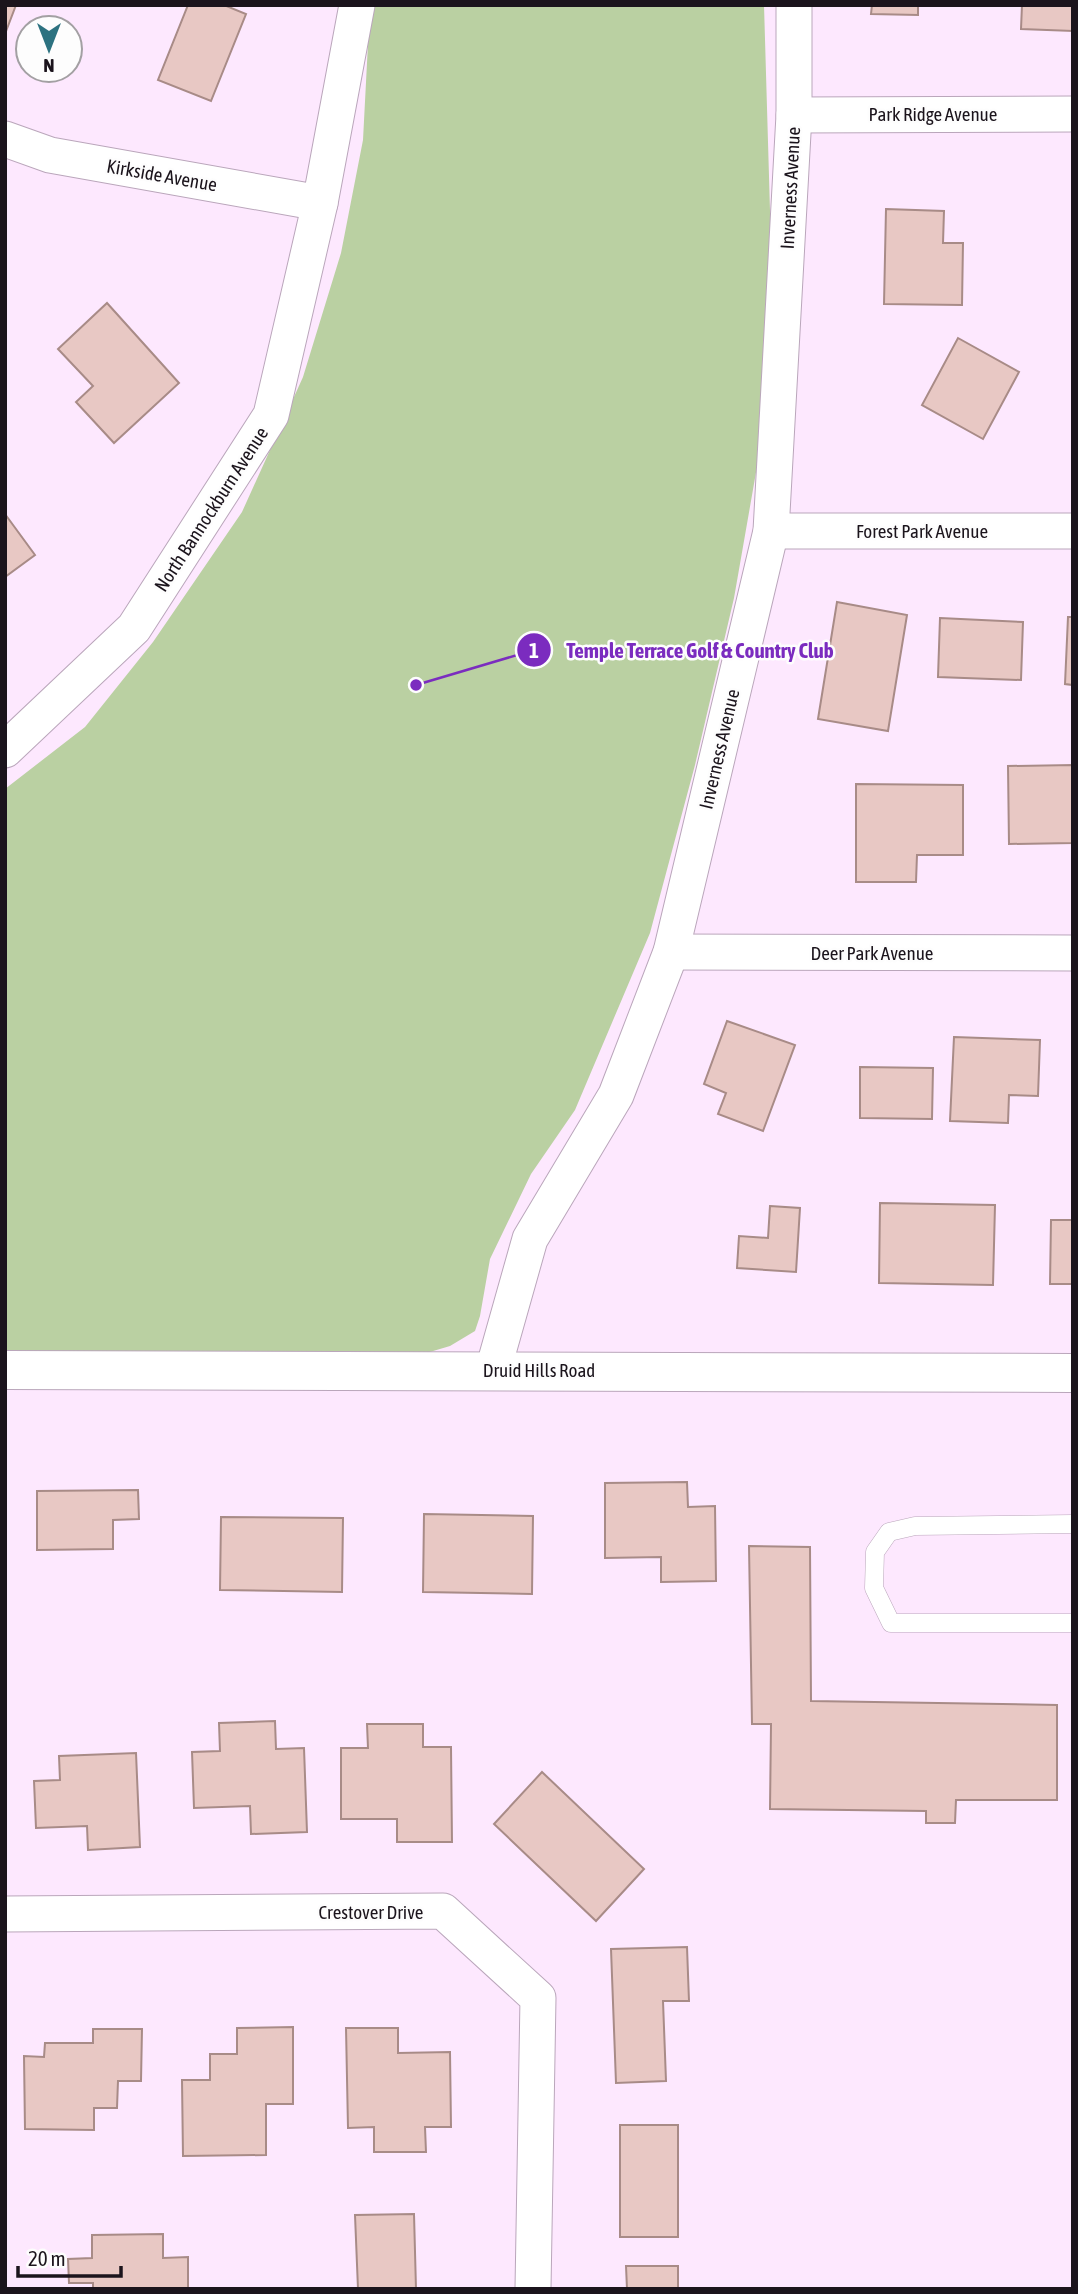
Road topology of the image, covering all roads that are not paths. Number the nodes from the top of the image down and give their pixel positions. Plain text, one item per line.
1 (357, 5) edge
2 (794, 5) edge
3 (794, 114) junction
4 (1073, 114) edge
5 (5, 139) edge
6 (320, 203) junction
7 (771, 531) junction
8 (1073, 531) edge
9 (5, 750) edge
10 (671, 952) junction
11 (1073, 953) edge
12 (5, 1370) edge
13 (493, 1370) junction
14 (1073, 1373) edge
15 (1073, 1524) edge
16 (1073, 1623) edge
17 (5, 1914) edge
18 (533, 2289) edge

1 - 6 street, North Bannockburn Avenue
2 - 3 street, Inverness Avenue
3 - 4 street, Park Ridge Avenue
3 - 7 street, Inverness Avenue
5 - 6 street, Kirkside Avenue
6 - 9 street, North Bannockburn Avenue
7 - 8 street, Forest Park Avenue
7 - 10 street, Inverness Avenue
10 - 11 street, Deer Park Avenue
10 - 13 street, Inverness Avenue
12 - 13 street, Druid Hills Road
13 - 14 street, Druid Hills Road
15 - 16 lane
17 - 18 street, Crestover Drive

